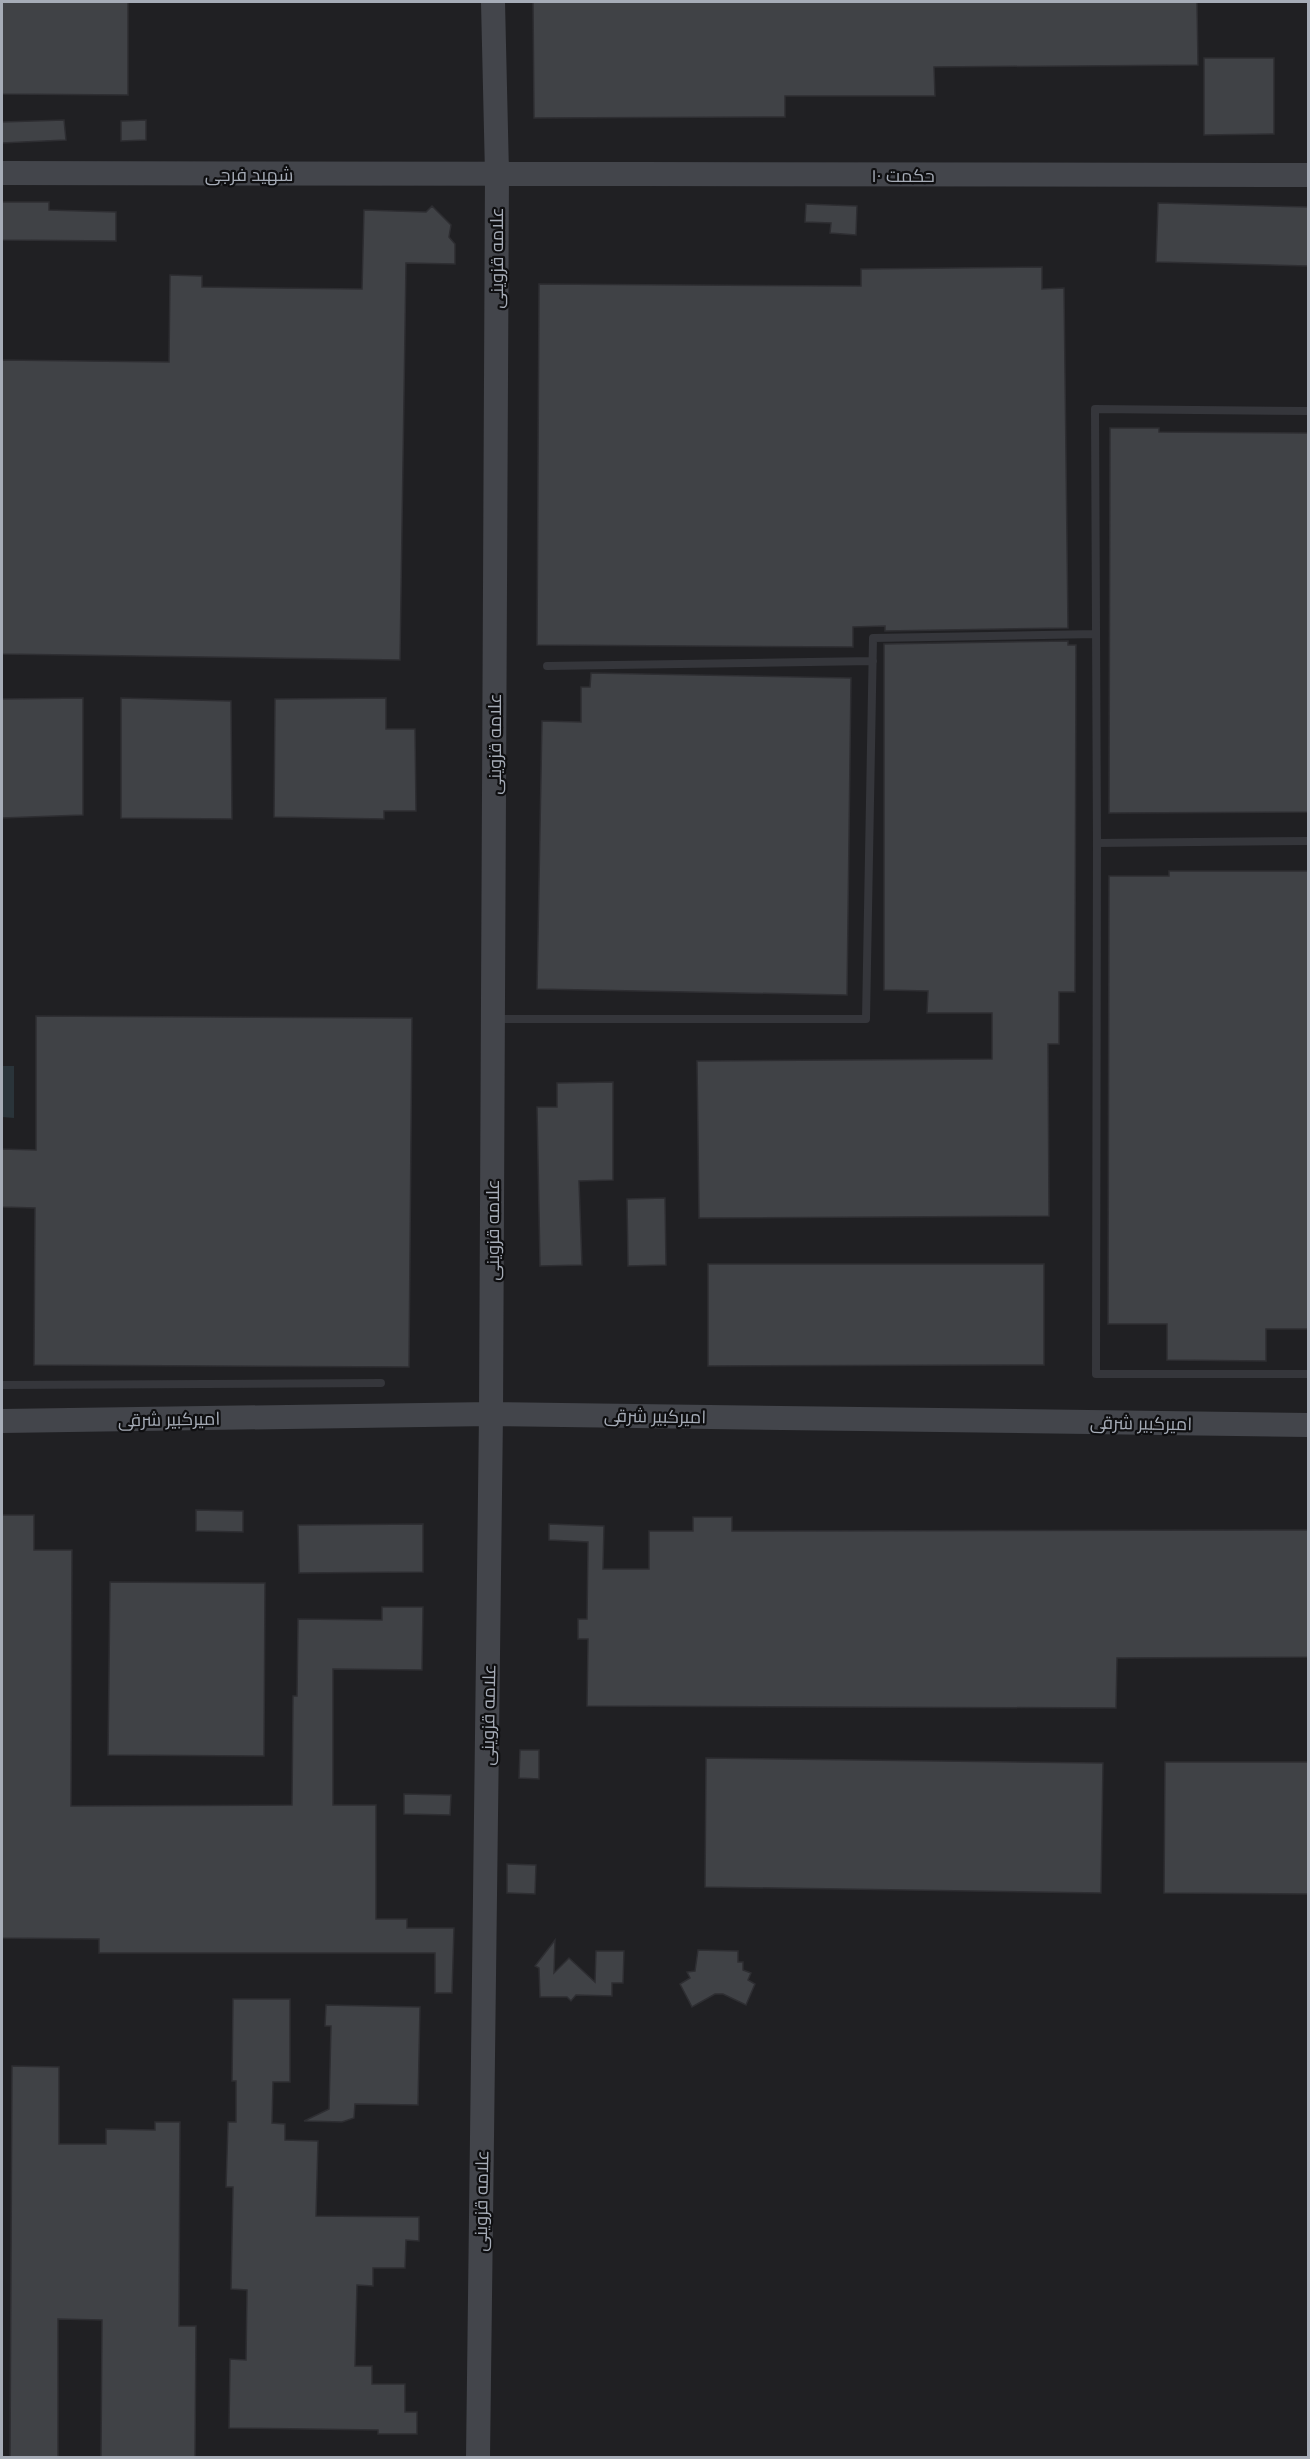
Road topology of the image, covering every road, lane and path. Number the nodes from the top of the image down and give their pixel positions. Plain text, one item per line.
1 (493, 2) edge
2 (2, 173) edge
3 (497, 174) junction
4 (1308, 175) edge
5 (1308, 411) edge
6 (1096, 634) junction
7 (873, 661) junction
8 (547, 666) dead end
9 (1308, 841) edge
10 (1097, 843) junction
11 (493, 1019) junction
12 (1308, 1374) edge
13 (381, 1383) dead end
14 (2, 1385) edge
15 (491, 1414) junction
16 (2, 1421) edge
17 (1308, 1425) edge
18 (478, 2457) edge

1 - 3 street, علامه قزوینی
2 - 3 street, شهید فرجی
3 - 4 street, حکمت ۱۰
3 - 11 street, علامه قزوینی
5 - 6 lane
6 - 7 lane
6 - 10 lane
7 - 8 lane
7 - 11 lane
9 - 10 lane
10 - 12 lane
11 - 15 street, علامه قزوینی
13 - 14 lane
15 - 16 street, امیرکبیر شرقی
15 - 17 street, امیرکبیر شرقی
15 - 18 street, علامه قزوینی

